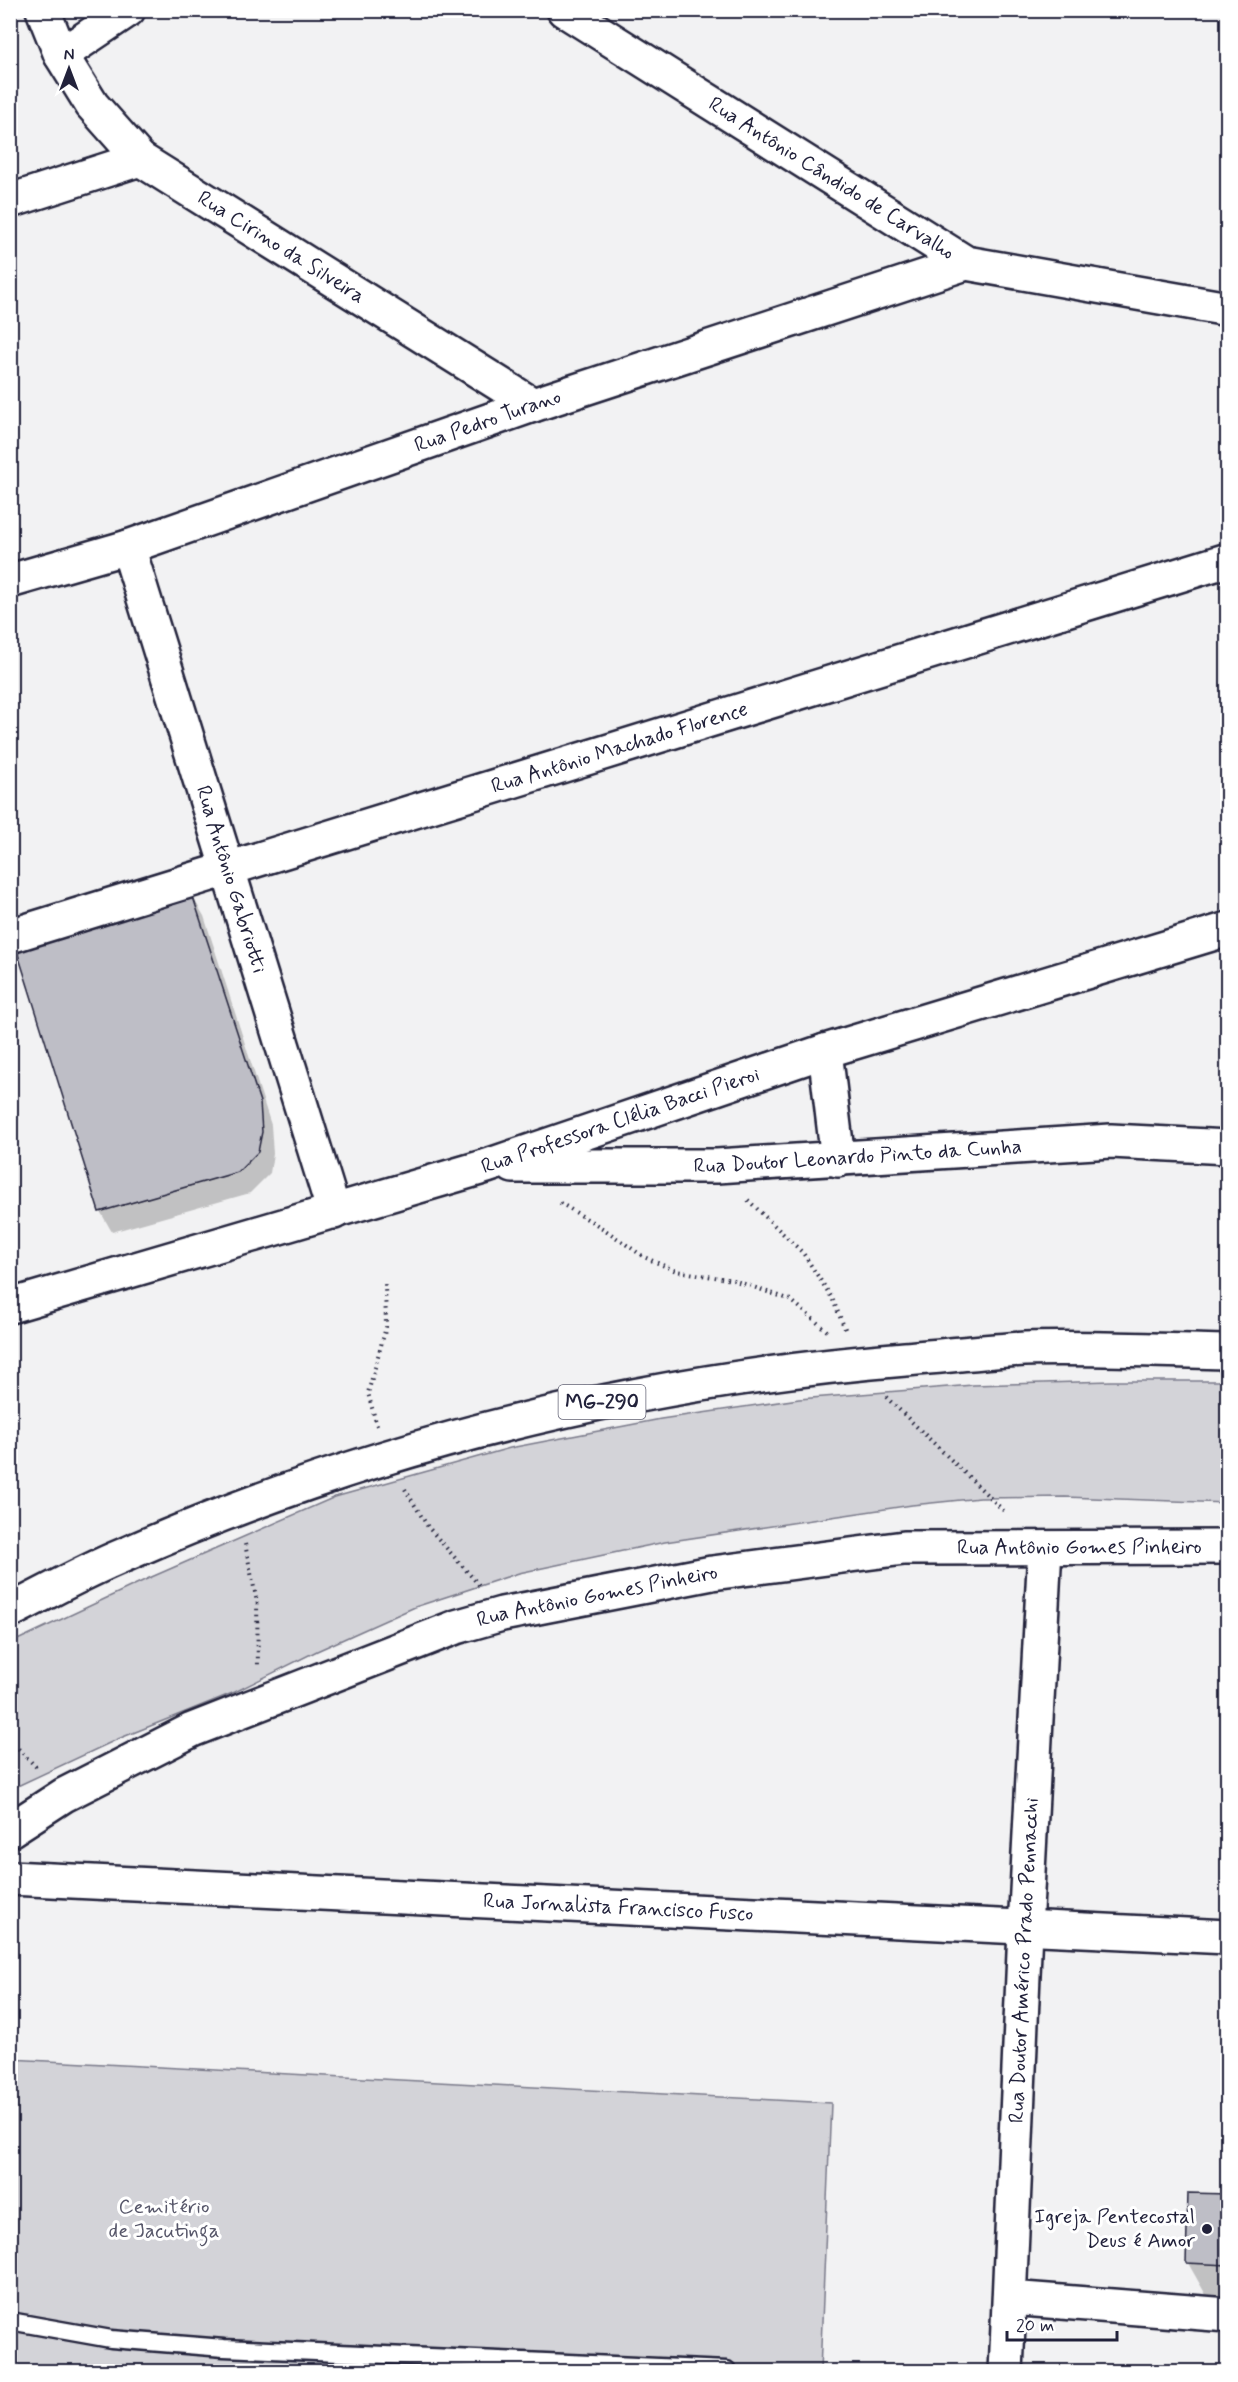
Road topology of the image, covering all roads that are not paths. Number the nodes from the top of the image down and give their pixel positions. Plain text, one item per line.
1 (43, 10) edge
2 (128, 10) edge
3 (564, 10) edge
4 (61, 55) junction
5 (140, 159) junction
6 (10, 201) edge
7 (966, 263) junction
8 (1227, 309) edge
9 (533, 405) junction
10 (128, 547) junction
11 (1227, 560) edge
12 (10, 581) edge
13 (230, 869) junction
14 (1227, 929) edge
15 (10, 936) edge
16 (825, 1051) junction
17 (1227, 1147) edge
18 (838, 1160) junction
19 (487, 1166) junction
20 (334, 1212) junction
21 (16, 1306) edge
22 (1227, 1352) edge
23 (1227, 1547) edge
24 (1045, 1548) junction
25 (10, 1611) edge
26 (10, 1830) edge
27 (10, 1878) edge
28 (1024, 1929) junction
29 (1227, 1937) edge
30 (1010, 2298) junction
31 (1227, 2315) edge
32 (10, 2321) edge
33 (727, 2370) dead end
34 (1006, 2372) edge

1 - 4 main road, Rua Cirino da Silveira
2 - 4 main road
3 - 7 main road, Rua Antônio Cândido de Carvalho
4 - 5 main road, Rua Cirino da Silveira
5 - 6 main road
5 - 9 main road, Rua Cirino da Silveira
7 - 8 main road, Rua Antônio Cândido de Carvalho
7 - 9 main road, Rua Pedro Turano
9 - 10 main road, Rua Pedro Turano
10 - 12 main road, Rua Pedro Turano
10 - 13 main road, Rua Antônio Gabriotti
11 - 13 main road, Rua Antônio Machado Florence
13 - 15 main road, Rua Antônio Machado Florence
13 - 20 main road, Rua Antônio Gabriotti
14 - 16 main road, Rua Professora Clélia Bacci Pieroi
16 - 18 main road
16 - 19 main road, Rua Professora Clélia Bacci Pieroi
17 - 18 main road, Rua Doutor Leonardo Pinto da Cunha
18 - 19 main road, Rua Doutor Leonardo Pinto da Cunha
19 - 20 main road, Rua Professora Clélia Bacci Pieroi
20 - 21 main road, Rua Professora Clélia Bacci Pieroi
22 - 25 main road, MG-290
23 - 24 main road, Rua Antônio Gomes Pinheiro
24 - 26 main road, Rua Antônio Gomes Pinheiro
24 - 28 main road, Rua Doutor Américo Prado Pennacchi
27 - 28 main road, Rua Jornalista Francisco Fusco
28 - 29 main road, Rua Jornalista Francisco Fusco
28 - 30 main road, Rua Doutor Américo Prado Pennacchi
30 - 31 main road
30 - 34 main road, Rua Doutor Américo Prado Pennacchi
32 - 33 lane

